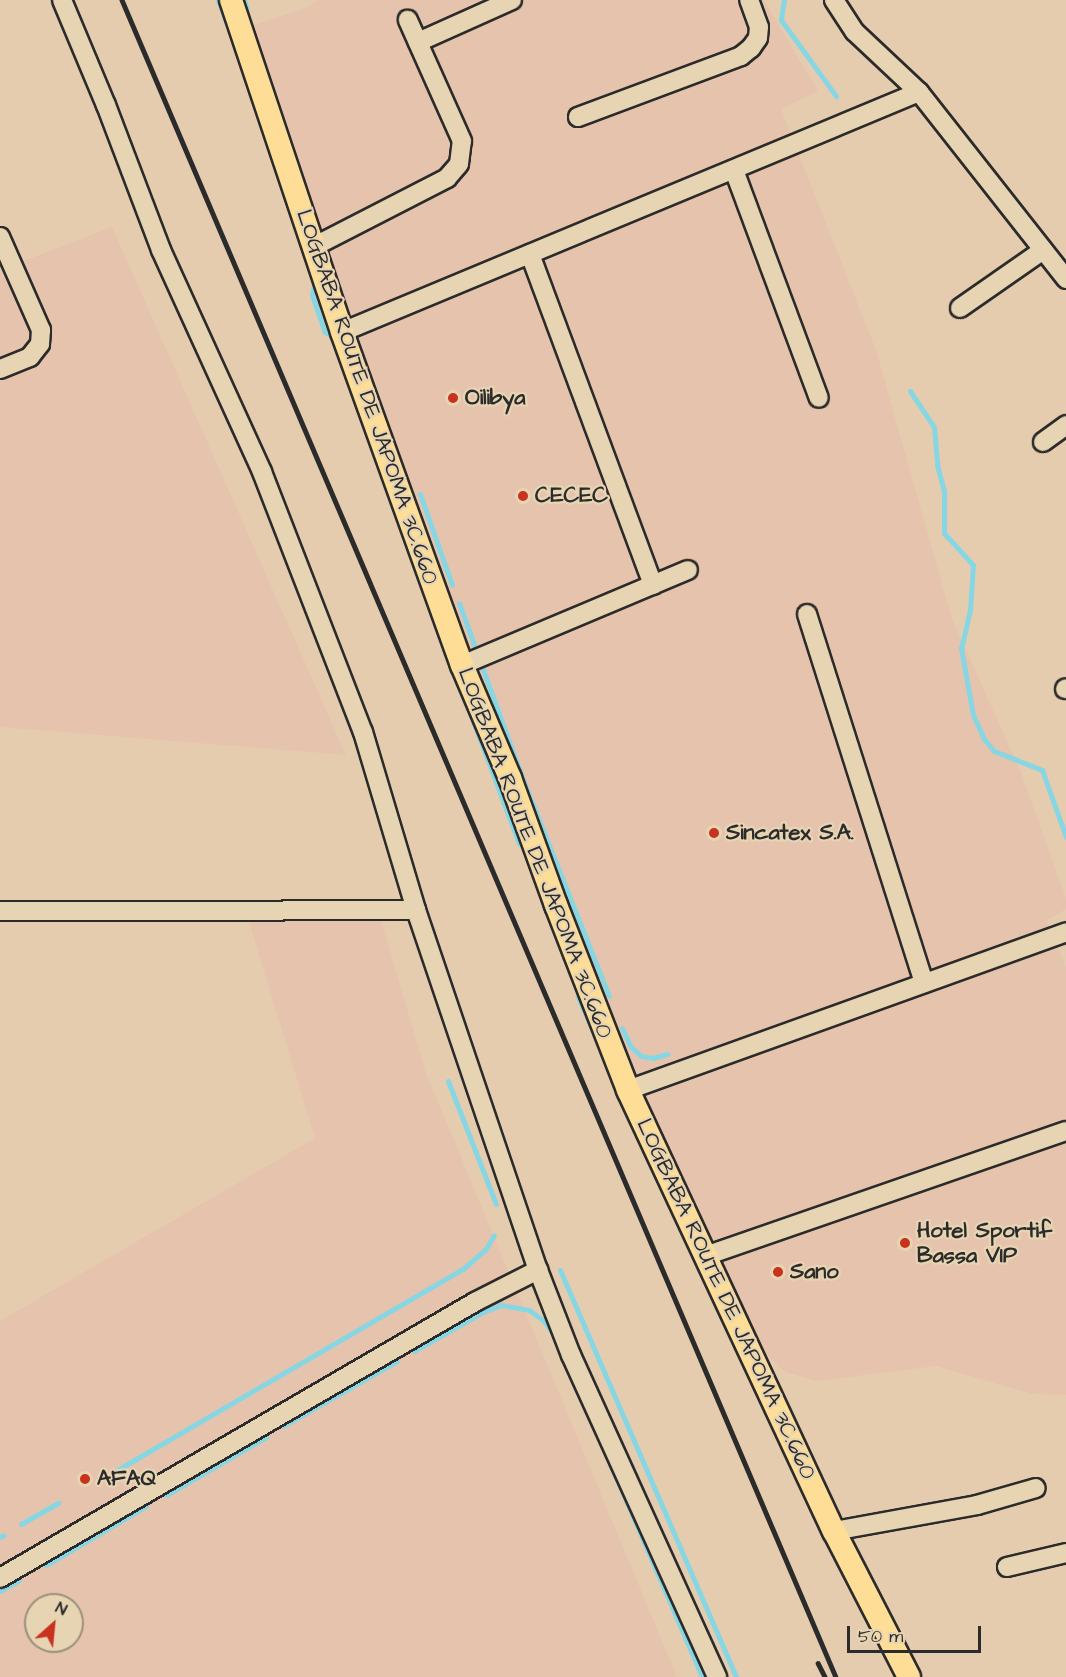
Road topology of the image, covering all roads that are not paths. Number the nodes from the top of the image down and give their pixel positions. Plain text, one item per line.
1 (62, 0) edge
2 (231, 0) edge
3 (512, 0) edge
4 (749, 0) edge
5 (834, 0) edge
6 (408, 20) dead end
7 (418, 42) junction
8 (919, 92) junction
9 (578, 117) dead end
10 (734, 170) junction
11 (0, 237) edge
12 (313, 247) junction
13 (1043, 250) junction
14 (530, 254) junction
15 (1066, 279) edge
16 (960, 308) dead end
17 (342, 332) junction
18 (0, 369) edge
19 (819, 398) dead end
20 (1066, 425) edge
21 (1043, 442) dead end
22 (688, 570) dead end
23 (653, 585) junction
24 (807, 614) dead end
25 (462, 665) junction
26 (416, 910) junction
27 (0, 911) edge
28 (1066, 932) edge
29 (924, 983) junction
30 (628, 1090) junction
31 (1066, 1131) edge
32 (705, 1256) junction
33 (538, 1270) junction
34 (1036, 1488) dead end
35 (834, 1532) junction
36 (1066, 1553) edge
37 (1007, 1567) dead end
38 (0, 1578) edge
39 (717, 1677) edge
40 (909, 1677) edge

1 - 26 street
2 - 12 main road, LOGBABA ROUTE DE JAPOMA 3C.660
3 - 7 street
4 - 9 street
5 - 8 street
6 - 7 street
7 - 12 street
8 - 10 street
8 - 13 street
10 - 14 street
10 - 19 street
11 - 18 street
12 - 17 main road, LOGBABA ROUTE DE JAPOMA 3C.660
13 - 15 street
13 - 16 street
14 - 17 street
14 - 23 street
17 - 25 main road, LOGBABA ROUTE DE JAPOMA 3C.660
20 - 21 street
22 - 23 street
23 - 25 street
24 - 29 street
25 - 30 main road, LOGBABA ROUTE DE JAPOMA 3C.660
26 - 27 street
26 - 33 street
28 - 29 street
29 - 30 street
30 - 32 main road, LOGBABA ROUTE DE JAPOMA 3C.660
31 - 32 street
32 - 35 main road, LOGBABA ROUTE DE JAPOMA 3C.660
33 - 38 street
33 - 39 street
34 - 35 street
35 - 40 main road, LOGBABA ROUTE DE JAPOMA 3C.660
36 - 37 street

